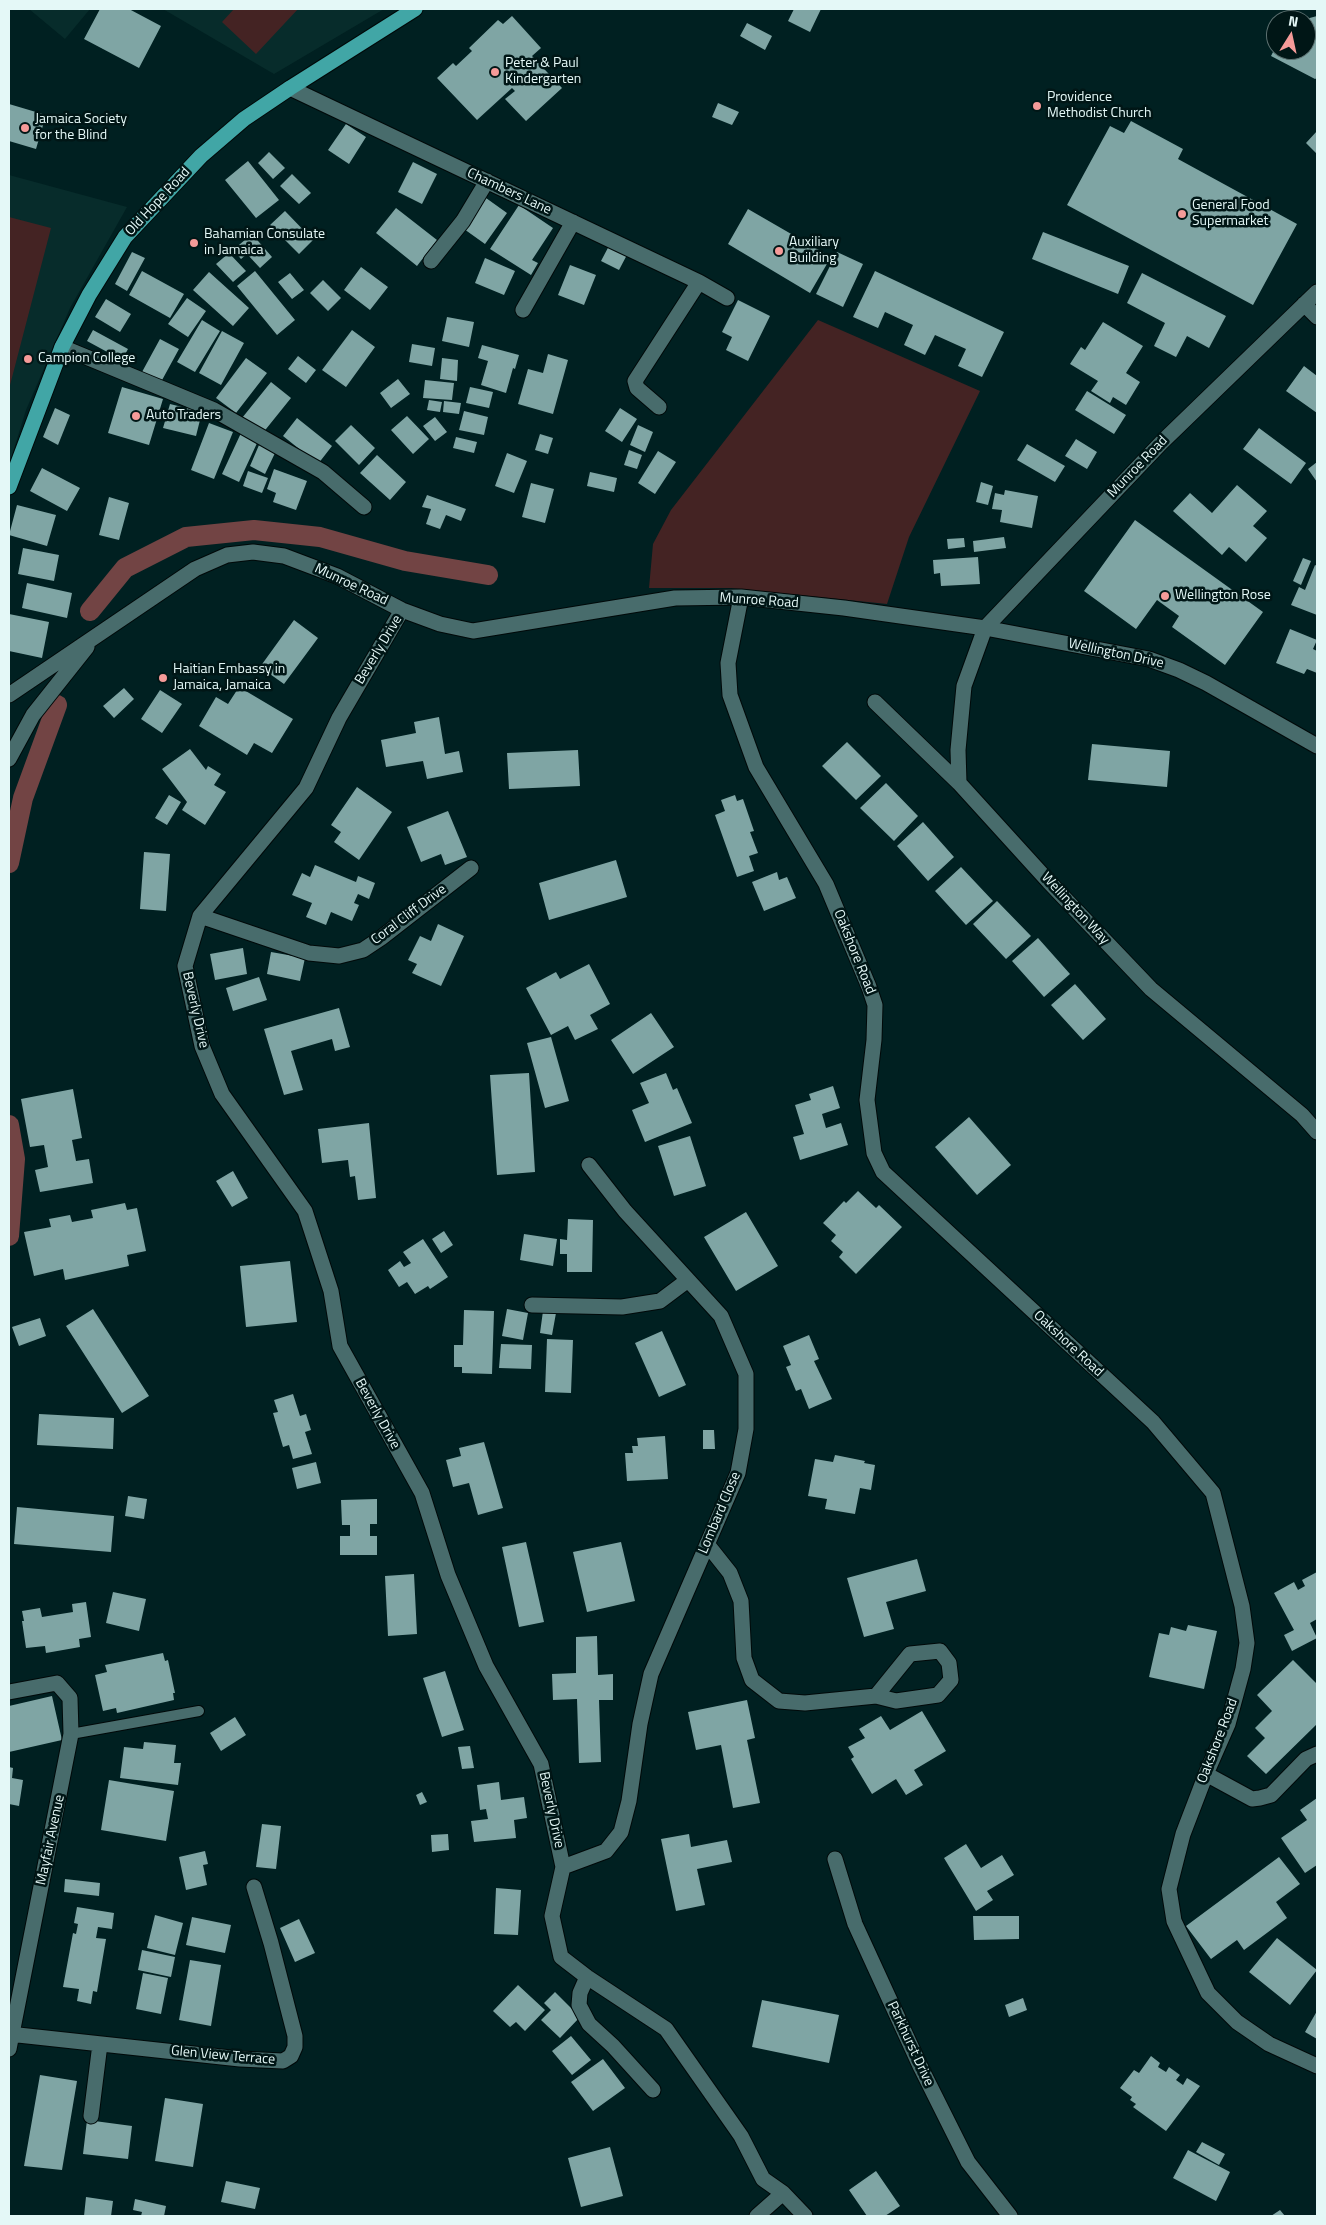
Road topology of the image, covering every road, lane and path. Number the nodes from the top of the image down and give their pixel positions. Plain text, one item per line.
1 (415, 9) edge
2 (290, 88) junction
3 (488, 181) junction
4 (573, 222) junction
5 (431, 262) dead end
6 (699, 282) junction
7 (1317, 292) edge
8 (727, 298) dead end
9 (1304, 304) junction
10 (523, 310) dead end
11 (1317, 317) edge
12 (62, 347) junction
13 (659, 407) dead end
14 (9, 487) edge
15 (364, 507) dead end
16 (741, 597) junction
17 (402, 610) junction
18 (985, 628) junction
19 (99, 633) junction
20 (9, 695) edge
21 (875, 702) dead end
22 (1317, 746) edge
23 (9, 759) edge
24 (958, 783) junction
25 (471, 868) dead end
26 (200, 916) junction
27 (1317, 1132) edge
28 (589, 1165) dead end
29 (688, 1280) junction
30 (532, 1305) dead end
31 (707, 1544) junction
32 (9, 1692) edge
33 (876, 1696) junction
34 (199, 1711) dead end
35 (71, 1734) junction
36 (1317, 1754) edge
37 (1206, 1774) junction
38 (835, 1859) dead end
39 (563, 1867) junction
40 (254, 1887) dead end
41 (587, 1977) junction
42 (10, 2039) edge
43 (100, 2044) junction
44 (1317, 2066) edge
45 (653, 2090) dead end
46 (91, 2116) dead end
47 (783, 2193) junction
48 (757, 2216) edge
49 (805, 2216) edge
50 (1010, 2216) edge

1 - 2 main road, Old Hope Road
2 - 3 street, Chambers Lane
2 - 12 main road, Old Hope Road
3 - 4 street, Chambers Lane
3 - 5 street
4 - 6 street, Chambers Lane
4 - 10 street
6 - 8 street, Chambers Lane
6 - 13 street
7 - 9 street, Munroe Road
9 - 11 street
9 - 18 street, Munroe Road
12 - 14 main road, Old Hope Road
12 - 15 street
16 - 17 street, Munroe Road
16 - 18 street, Munroe Road
16 - 37 street, Oakshore Road
17 - 19 street, Munroe Road
17 - 26 street, Beverly Drive
18 - 22 street, Wellington Drive
18 - 24 street
19 - 20 street, Munroe Road
19 - 23 street, Munroe Road
21 - 24 street, Wellington Way
24 - 27 street, Wellington Way
25 - 26 street, Coral Cliff Drive
26 - 39 street, Beverly Drive
28 - 29 street, Lombard Close
29 - 30 street
29 - 31 street, Lombard Close
31 - 33 street
31 - 39 street, Lombard Close
32 - 35 street, Mayfair Avenue
33 - 33 street
34 - 35 lane
35 - 42 street, Mayfair Avenue
36 - 37 street
37 - 44 street, Oakshore Road
38 - 50 street, Parkhurst Drive
39 - 41 street, Beverly Drive
40 - 43 street, Glen View Terrace
41 - 45 street
41 - 47 street, Beverly Drive
42 - 43 street, Glen View Terrace
43 - 46 street
47 - 48 street
47 - 49 street, Beverly Drive

